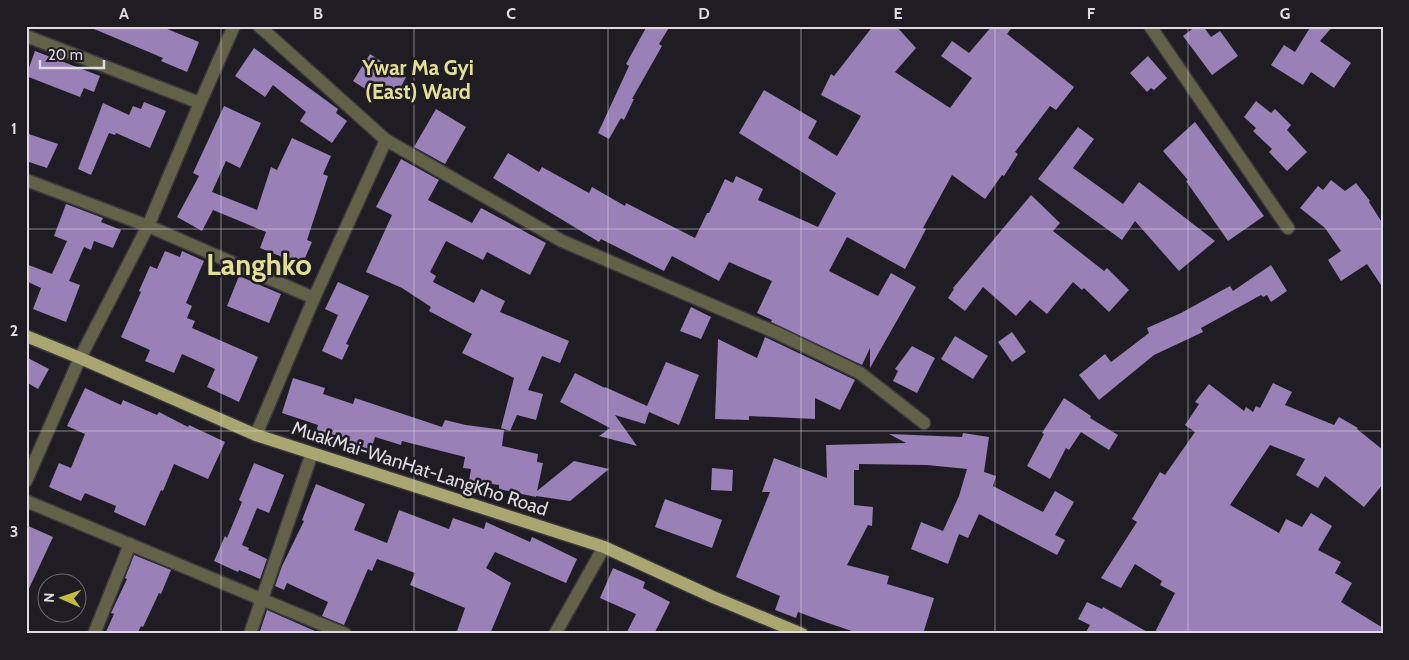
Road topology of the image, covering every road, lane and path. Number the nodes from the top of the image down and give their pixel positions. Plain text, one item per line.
1 (234, 26) edge
2 (259, 26) edge
3 (1150, 26) edge
4 (26, 36) edge
5 (200, 102) junction
6 (386, 140) junction
7 (26, 180) edge
8 (148, 226) junction
9 (1288, 228) dead end
10 (314, 298) junction
11 (26, 336) edge
12 (80, 358) junction
13 (924, 423) dead end
14 (256, 435) junction
15 (312, 453) junction
16 (26, 481) edge
17 (26, 501) edge
18 (130, 544) junction
19 (604, 547) junction
20 (263, 599) junction
21 (94, 634) edge
22 (250, 634) edge
23 (345, 634) edge
24 (554, 634) edge
25 (802, 634) edge

1 - 5 street
2 - 6 street
3 - 9 street
4 - 5 street
5 - 8 street
6 - 10 street
6 - 13 street
7 - 8 street
8 - 10 street
8 - 12 street
10 - 14 street
11 - 12 main road, MuakMai-WanHat-LangKho Road
12 - 14 main road, MuakMai-WanHat-LangKho Road
12 - 16 street
14 - 15 main road, MuakMai-WanHat-LangKho Road
15 - 19 main road, MuakMai-WanHat-LangKho Road
15 - 20 street
17 - 18 street
18 - 20 street
18 - 21 street
19 - 24 street
19 - 25 main road, MuakMai-WanHat-LangKho Road
20 - 22 street
20 - 23 street

